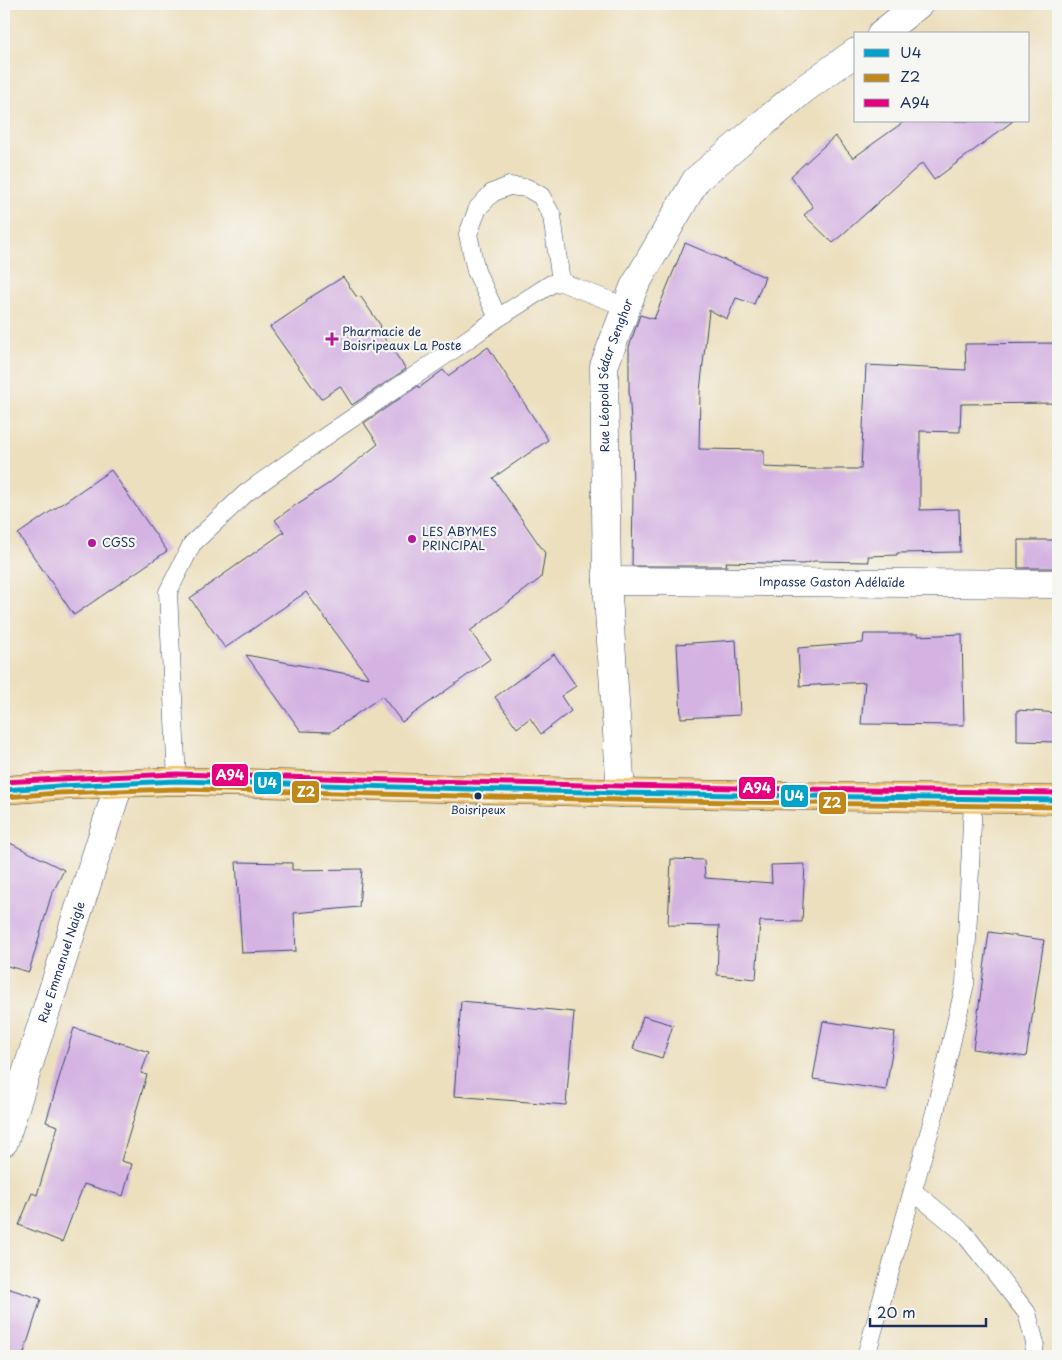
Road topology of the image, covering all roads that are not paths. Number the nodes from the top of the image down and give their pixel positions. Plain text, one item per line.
1 (919, 4) edge
2 (884, 32) edge
3 (854, 53) edge
4 (561, 282) junction
5 (626, 307) junction
6 (498, 318) junction
7 (607, 580) junction
8 (1058, 584) edge
9 (177, 781) junction
10 (119, 784) junction
11 (4, 790) edge
12 (621, 793) junction
13 (973, 799) junction
14 (1058, 800) edge
15 (4, 1142) edge
16 (913, 1191) junction
17 (866, 1356) edge
18 (1033, 1356) edge

1 - 2 street
3 - 5 street, Rue Léopold Sédar Senghor
4 - 5 lane
4 - 6 lane
4 - 6 lane
5 - 7 street, Rue Léopold Sédar Senghor
6 - 9 lane
7 - 8 street, Impasse Gaston Adélaïde
7 - 12 street, Rue Léopold Sédar Senghor
9 - 10 main road
9 - 12 main road
10 - 11 main road
10 - 15 street, Rue Emmanuel Naigle
12 - 13 main road
13 - 14 main road
13 - 16 lane
16 - 17 lane
16 - 18 lane

